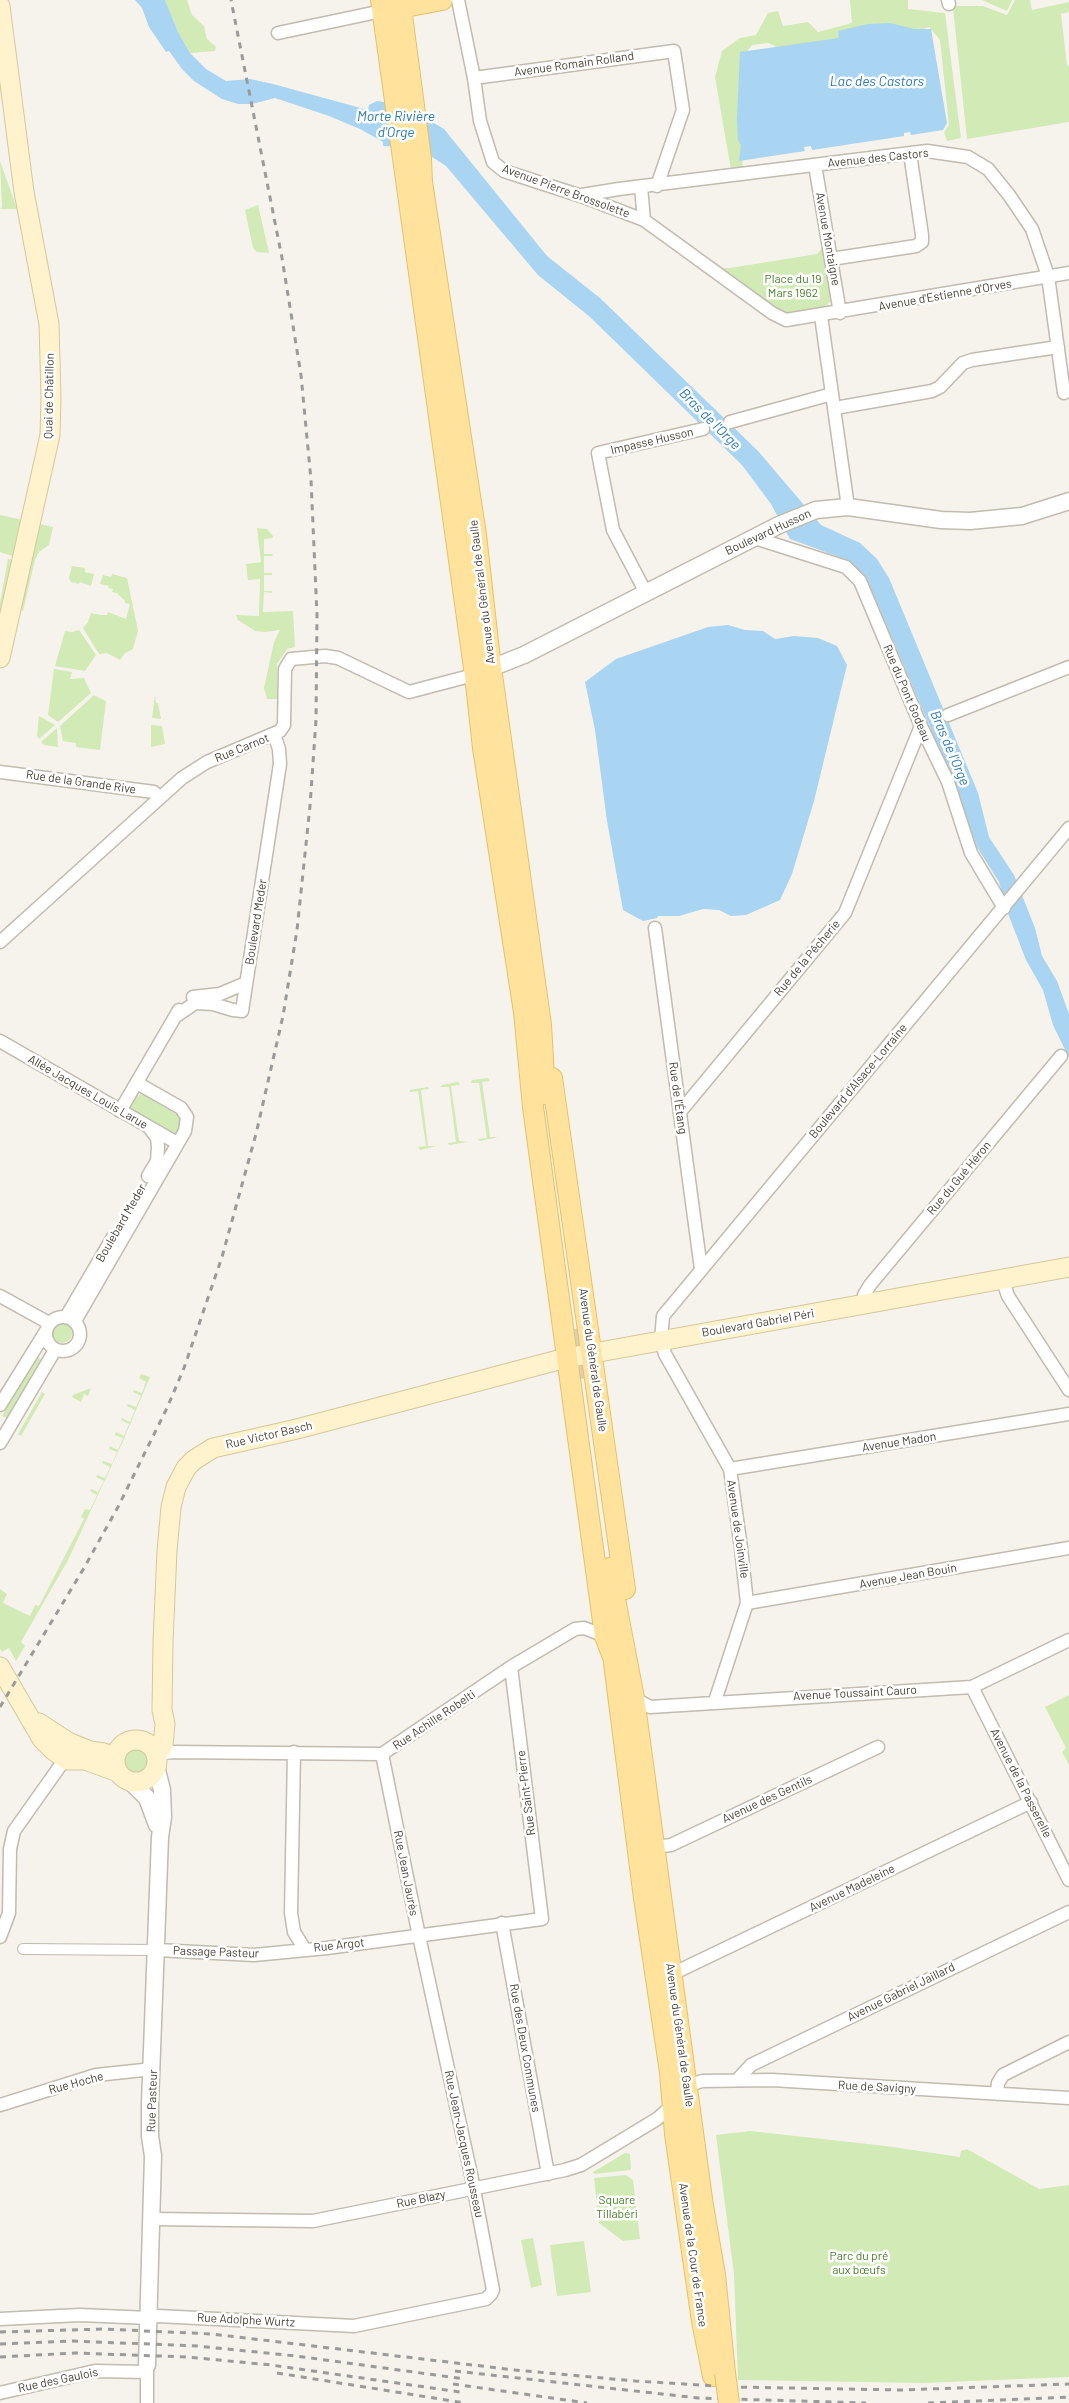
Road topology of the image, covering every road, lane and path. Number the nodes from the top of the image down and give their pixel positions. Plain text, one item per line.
1 (442, 0) edge
2 (458, 0) edge
3 (391, 5) edge
4 (1, 12) edge
5 (278, 33) dead end
6 (474, 78) junction
7 (910, 153) junction
8 (412, 158) junction
9 (815, 165) junction
10 (657, 186) junction
11 (641, 187) junction
12 (581, 196) junction
13 (644, 220) junction
14 (831, 259) junction
15 (1069, 274) edge
16 (1048, 276) junction
17 (840, 313) junction
18 (821, 316) junction
19 (1058, 347) junction
20 (1064, 393) dead end
21 (832, 394) junction
22 (835, 408) junction
23 (730, 422) dead end
24 (703, 429) dead end
25 (1069, 502) edge
26 (848, 507) junction
27 (755, 538) junction
28 (645, 592) junction
29 (0, 658) edge
30 (1069, 667) edge
31 (483, 672) junction
32 (948, 715) dead end
33 (921, 726) junction
34 (274, 734) junction
35 (0, 772) edge
36 (159, 798) junction
37 (1069, 828) edge
38 (1004, 908) junction
39 (655, 928) dead end
40 (0, 942) edge
41 (246, 983) junction
42 (524, 1012) junction
43 (176, 1016) junction
44 (540, 1025) junction
45 (0, 1041) edge
46 (1061, 1056) dead end
47 (137, 1083) junction
48 (120, 1111) junction
49 (680, 1112) junction
50 (546, 1114) junction
51 (149, 1127) junction
52 (177, 1143) junction
53 (1069, 1267) edge
54 (701, 1268) junction
55 (1069, 1276) edge
56 (1003, 1283) junction
57 (0, 1296) edge
58 (864, 1304) junction
59 (70, 1319) junction
60 (47, 1327) junction
61 (576, 1329) tunnel mouth
62 (660, 1340) junction
63 (55, 1350) junction
64 (592, 1353) junction
65 (566, 1358) junction
66 (583, 1381) tunnel mouth
67 (1069, 1390) edge
68 (0, 1405) edge
69 (1069, 1414) edge
70 (0, 1443) edge
71 (730, 1469) junction
72 (1069, 1548) edge
73 (610, 1576) junction
74 (748, 1603) junction
75 (605, 1636) junction
76 (1069, 1640) edge
77 (614, 1660) junction
78 (0, 1667) edge
79 (511, 1667) junction
80 (972, 1686) junction
81 (634, 1698) junction
82 (715, 1701) junction
83 (162, 1710) junction
84 (30, 1717) junction
85 (142, 1741) junction
86 (878, 1747) dead end
87 (117, 1752) junction
88 (294, 1752) junction
89 (382, 1754) junction
90 (64, 1759) junction
91 (156, 1760) junction
92 (124, 1777) junction
93 (1031, 1802) junction
94 (160, 1837) junction
95 (654, 1847) junction
96 (1069, 1880) edge
97 (1069, 1912) edge
98 (542, 1919) joint
99 (502, 1923) junction
100 (419, 1936) junction
101 (0, 1937) edge
102 (24, 1948) dead end
103 (304, 1948) junction
104 (157, 1950) junction
105 (653, 1955) joint
106 (672, 1974) junction
107 (431, 1991) joint
108 (1069, 2042) edge
109 (153, 2068) junction
110 (738, 2079) junction
111 (687, 2086) junction
112 (997, 2094) junction
113 (1069, 2098) edge
114 (0, 2105) edge
115 (672, 2106) junction
116 (548, 2174) junction
117 (474, 2189) junction
118 (151, 2219) junction
119 (489, 2296) joint
120 (149, 2318) junction
121 (0, 2319) edge
122 (147, 2368) junction
123 (719, 2374) junction
124 (0, 2393) edge
125 (147, 2403) edge
126 (716, 2403) edge
127 (729, 2403) edge

1 - 3 main road
2 - 6 street, Avenue Pierre Brossolette
3 - 5 street
3 - 8 main road
3 - 8 main road
4 - 29 main road, Quai de Châtillon
6 - 10 street, Avenue Romain Rolland
6 - 12 street, Avenue Pierre Brossolette
7 - 9 street, Avenue des Castors
7 - 14 street
7 - 16 street, Avenue des Castors
8 - 31 main road, Avenue du Général de Gaulle
9 - 10 street, Avenue des Castors
9 - 14 street, Avenue Montaigne
10 - 11 street, Avenue des Castors
11 - 12 street, Avenue des Castors
11 - 13 street
12 - 13 street, Avenue Pierre Brossolette
13 - 18 street, Avenue Pierre Brossolette
14 - 17 street, Avenue Montaigne
15 - 16 street, Avenue d'Estienne d'Orves
16 - 17 street, Avenue d'Estienne d'Orves
16 - 19 street, Avenue des Castors
17 - 18 street, Avenue d'Estienne d'Orves
18 - 21 street
19 - 20 street, Avenue des Castors
19 - 22 street
21 - 22 street
21 - 23 street
22 - 26 street
24 - 28 street, Impasse Husson
25 - 26 street, Boulevard Husson
26 - 27 street, Boulevard Husson
27 - 28 street, Boulevard Husson
27 - 33 street, Rue du Pont Godeau
28 - 31 street, Boulevard Husson
30 - 32 street
31 - 34 street, Rue Carnot
31 - 42 main road, Avenue du Général de Gaulle
31 - 44 main road, Avenue du Général de Gaulle
33 - 38 street, Rue du Pont Godeau
33 - 49 street, Rue de la Pêcherie
34 - 36 street, Rue Carnot
34 - 41 street, Boulevard Meder
35 - 36 street, Rue de la Grande Rive
36 - 40 street, Rue Carnot
37 - 38 street, Boulevard d'Alsace-Lorraine
38 - 54 street, Boulevard d'Alsace-Lorraine
39 - 49 street, Rue de l'Étang
41 - 43 street, Boulevard Meder
41 - 43 street
42 - 50 main road, Avenue du Général de Gaulle
42 - 65 main road, Avenue du Général de Gaulle
43 - 47 street, Boulevard Meder
44 - 50 main road, Avenue du Général de Gaulle
44 - 64 main road, Avenue du Général de Gaulle
45 - 48 street, Allée Jacques Louis Larue
46 - 58 street, Rue du Gué Héron
47 - 48 street, Boulevard Meder
47 - 52 street
48 - 51 street, Allée Jacques Louis Larue
49 - 54 street, Rue de l'Étang
50 - 61 main road, Avenue du Général de Gaulle
51 - 52 street, Allée Jacques Louis Larue
51 - 59 street, Boulebard Meder
52 - 59 street
53 - 56 main road, Boulevard Gabriel Péri
54 - 62 street, Boulevard d'Alsace-Lorraine
55 - 56 main road, Boulevard Gabriel Péri
56 - 58 main road, Boulevard Gabriel Péri
56 - 67 street
57 - 60 street
58 - 62 main road, Boulevard Gabriel Péri
59 - 60 street
59 - 63 street
60 - 63 street
60 - 68 street
62 - 64 main road, Boulevard Gabriel Péri
62 - 71 street, Avenue de Joinville
63 - 70 street
64 - 65 main road, Rue Victor Basch
64 - 81 main road, Avenue du Général de Gaulle
65 - 75 main road, Avenue du Général de Gaulle
65 - 83 main road, Rue Victor Basch
66 - 73 main road, Avenue du Général de Gaulle
69 - 71 street, Avenue Madon
71 - 74 street, Avenue de Joinville
72 - 74 street, Avenue Jean Bouin
73 - 77 main road, Avenue du Général de Gaulle
73 - 81 main road, Avenue du Général de Gaulle
74 - 82 street, Avenue de Joinville
75 - 77 main road, Avenue du Général de Gaulle
75 - 79 street, Rue Achille Robelti
76 - 80 street, Avenue Toussaint Cauro
77 - 105 main road, Avenue du Général de Gaulle
78 - 84 main road
79 - 89 street, Rue Achille Robelti
79 - 98 street, Rue Saint-Pierre
80 - 82 street, Avenue Toussaint Cauro
80 - 93 street, Avenue de la Passerelle
81 - 82 street, Avenue Toussaint Cauro
81 - 95 main road, Avenue du Général de Gaulle
83 - 85 main road, Rue Victor Basch
83 - 91 main road, Rue Victor Basch
84 - 87 main road
84 - 90 main road
85 - 87 main road
85 - 91 main road
86 - 95 street, Avenue des Gentils
87 - 92 main road
88 - 89 street, Rue Achille Robelti
88 - 91 street, Rue Achille Robelti
88 - 103 street, Rue Argot
89 - 100 street, Rue Jean Jaurès
90 - 92 main road
90 - 101 street
91 - 92 main road
91 - 94 street, Rue Pasteur
92 - 94 street, Rue Pasteur
93 - 96 street, Avenue de la Passerelle
93 - 106 street, Avenue Madeleine
94 - 104 street, Rue Pasteur
95 - 106 main road, Avenue du Général de Gaulle
97 - 110 street, Avenue Gabriel Jaillard
98 - 99 street, Rue Argot
99 - 100 street, Rue Argot
99 - 116 street, Rue des Deux Communes
100 - 103 street, Rue Argot
100 - 107 street, Rue Jean Jaurès
102 - 104 street
103 - 104 street, Passage Pasteur
104 - 109 street, Rue Pasteur
105 - 115 main road, Avenue de la Cour de France
106 - 111 main road, Avenue du Général de Gaulle
107 - 117 street, Rue Jean-Jacques Rousseau
108 - 112 street
109 - 114 street, Rue Hoche
109 - 118 street, Rue Pasteur
110 - 111 street, Rue de Savigny
110 - 112 street, Rue de Savigny
111 - 115 street
111 - 123 main road, Avenue du Général de Gaulle
112 - 113 street, Rue de Savigny
115 - 116 street, Rue Blazy
115 - 123 main road, Avenue de la Cour de France
116 - 117 street, Rue Blazy
117 - 118 street, Rue Blazy
117 - 119 street, Rue Jean-Jacques Rousseau
118 - 120 street, Rue Pasteur
119 - 120 street, Rue Adolphe Wurtz
120 - 121 street, Rue Adolphe Wurtz
120 - 122 street, Rue Pasteur
122 - 124 street, Rue des Gaulois
122 - 125 street
123 - 126 main road, Avenue de la Cour de France
123 - 127 main road, Avenue de la Cour de France, bridge

